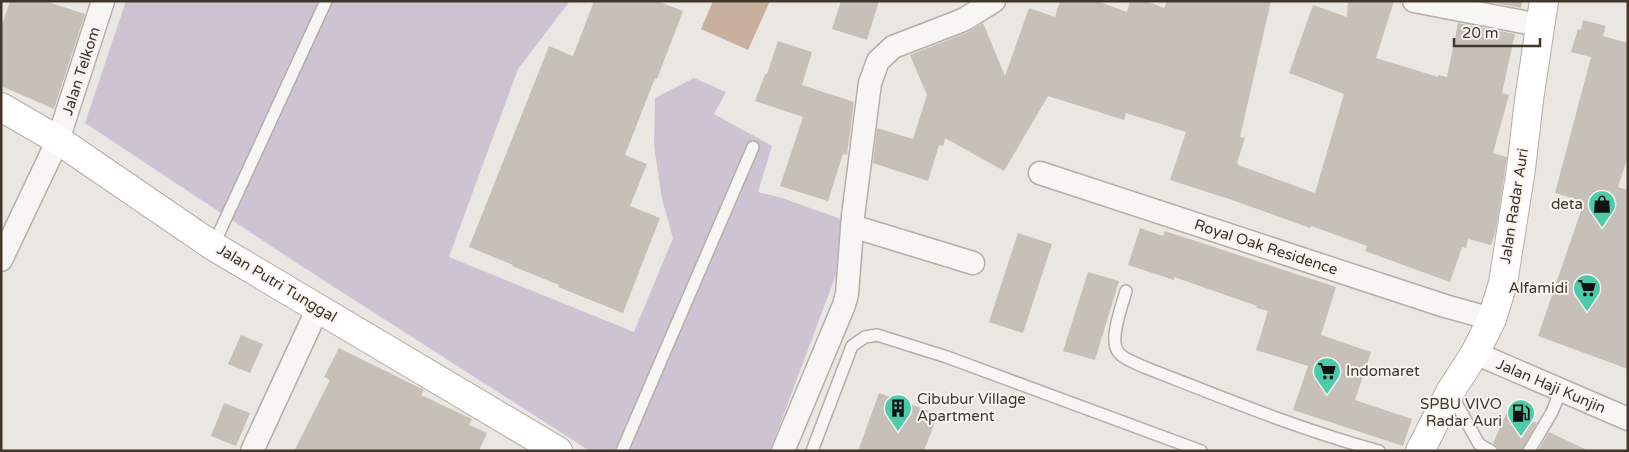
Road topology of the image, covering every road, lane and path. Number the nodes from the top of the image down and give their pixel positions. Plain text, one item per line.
1 (104, 1) edge
2 (326, 1) edge
3 (994, 1) edge
4 (1414, 1) edge
5 (1542, 13) edge
6 (1, 107) edge
7 (58, 140) junction
8 (753, 147) dead end
9 (1040, 173) dead end
10 (852, 226) junction
11 (214, 246) junction
12 (1, 260) edge
13 (973, 263) dead end
14 (1126, 291) dead end
15 (318, 308) junction
16 (1492, 319) junction
17 (1475, 353) junction
18 (1561, 390) junction
19 (1450, 392) junction
20 (1628, 419) edge
21 (252, 451) edge
22 (558, 451) edge
23 (622, 451) edge
24 (783, 451) edge
25 (812, 451) edge
26 (1201, 451) edge
27 (1378, 451) edge
28 (1420, 451) edge
29 (1491, 451) edge
30 (1529, 451) edge

1 - 7 street, Jalan Telkom
2 - 11 lane
3 - 10 street
4 - 5 street
5 - 16 street, Jalan Radar Auri
6 - 7 street, Jalan Putri Tunggal
7 - 11 street, Jalan Putri Tunggal
7 - 12 street, Jalan Telkom
8 - 23 lane
9 - 16 street, Royal Oak Residence
10 - 13 street
10 - 24 street
11 - 15 street, Jalan Putri Tunggal
14 - 27 lane
15 - 21 street
15 - 22 street, Jalan Putri Tunggal
16 - 17 street, Jalan Radar Auri
17 - 18 street, Jalan Haji Kunjin
17 - 19 street, Jalan Radar Auri
18 - 20 street, Jalan Haji Kunjin
18 - 30 lane
19 - 28 street, Jalan Radar Auri
19 - 29 lane
25 - 26 lane

